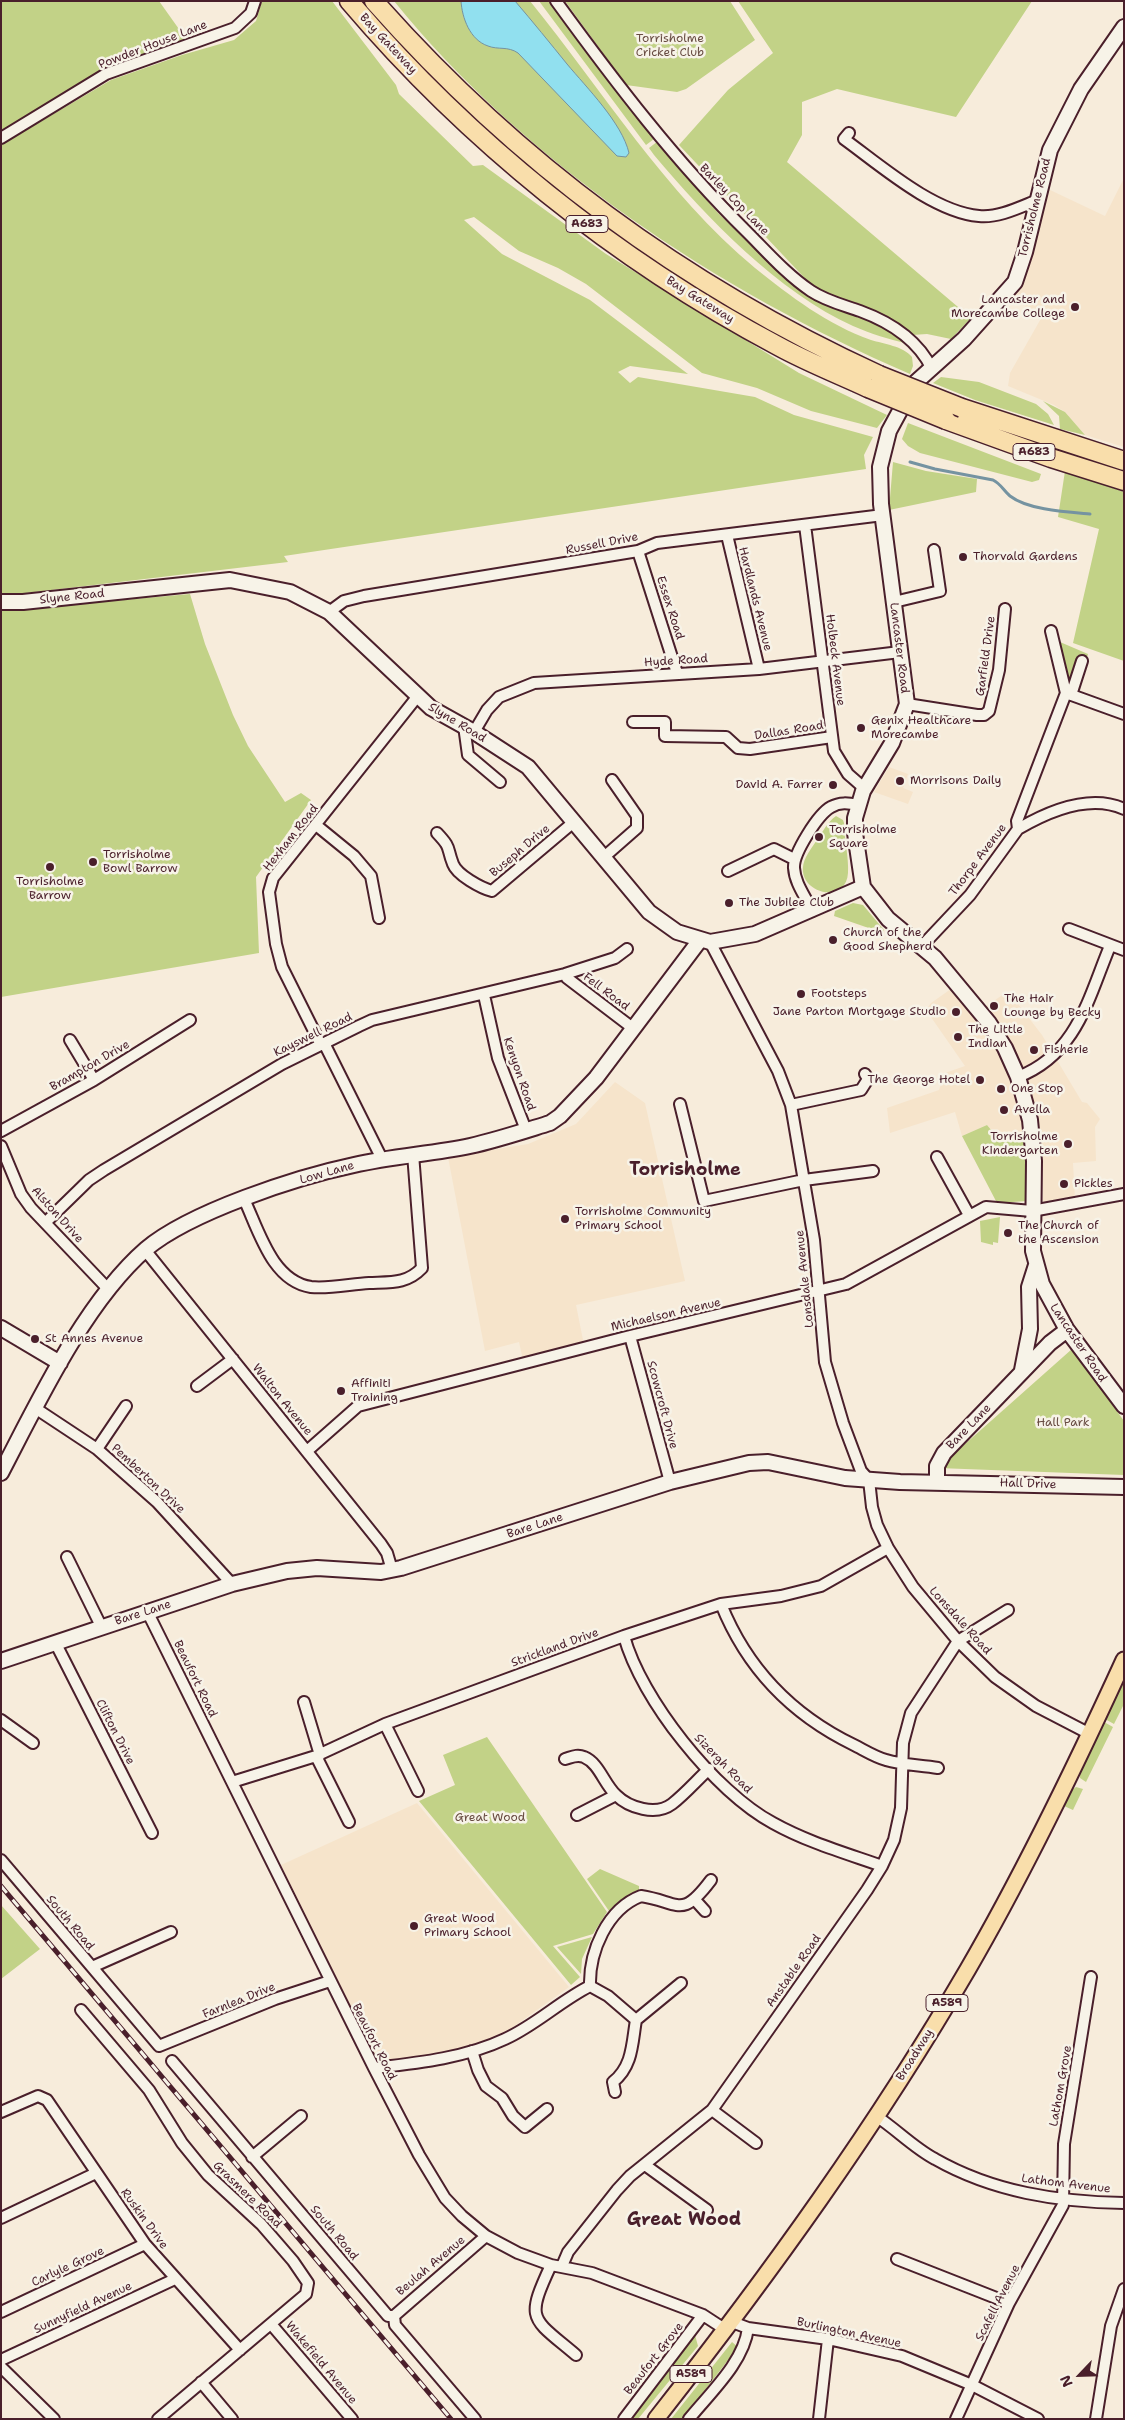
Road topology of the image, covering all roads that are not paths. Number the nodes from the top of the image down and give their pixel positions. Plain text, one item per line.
1 (255, 1) edge
2 (349, 1) edge
3 (374, 1) edge
4 (556, 1) edge
5 (1124, 27) edge
6 (1, 138) edge
7 (844, 138) dead end
8 (1038, 200) junction
9 (929, 371) junction
10 (873, 381) junction
11 (1124, 461) edge
12 (1124, 481) edge
13 (883, 515) junction
14 (805, 525) junction
15 (726, 535) junction
16 (934, 550) dead end
17 (638, 551) junction
18 (1, 602) edge
19 (894, 602) junction
20 (1005, 609) dead end
21 (329, 612) junction
22 (1052, 631) dead end
23 (900, 652) junction
24 (822, 661) junction
25 (1082, 661) dead end
26 (759, 669) junction
27 (677, 672) junction
28 (1068, 694) junction
29 (417, 697) junction
30 (907, 704) junction
31 (1124, 714) edge
32 (632, 722) dead end
33 (469, 729) junction
34 (832, 737) junction
35 (612, 780) dead end
36 (500, 782) dead end
37 (864, 788) junction
38 (858, 805) junction
39 (1124, 809) edge
40 (574, 821) junction
41 (316, 825) junction
42 (1018, 829) junction
43 (437, 832) dead end
44 (604, 857) junction
45 (794, 859) junction
46 (728, 871) dead end
47 (864, 887) junction
48 (812, 911) junction
49 (379, 918) dead end
50 (1069, 929) dead end
51 (705, 941) junction
52 (922, 946) junction
53 (1110, 946) junction
54 (627, 949) dead end
55 (1124, 950) edge
56 (565, 974) junction
57 (484, 995) junction
58 (190, 1020) dead end
59 (634, 1029) junction
60 (70, 1040) dead end
61 (322, 1044) junction
62 (866, 1074) dead end
63 (1018, 1077) junction
64 (94, 1080) junction
65 (680, 1104) dead end
66 (791, 1106) junction
67 (526, 1130) junction
68 (1, 1131) edge
69 (1, 1146) edge
70 (413, 1154) junction
71 (937, 1157) dead end
72 (382, 1159) junction
73 (873, 1170) dead end
74 (804, 1180) junction
75 (1124, 1184) edge
76 (1119, 1195) edge
77 (244, 1200) junction
78 (1032, 1211) junction
79 (970, 1215) junction
80 (46, 1222) junction
81 (145, 1250) junction
82 (1036, 1265) junction
83 (109, 1290) junction
84 (818, 1293) junction
85 (1, 1328) edge
86 (1067, 1330) junction
87 (630, 1336) junction
88 (233, 1359) junction
89 (60, 1363) junction
90 (1021, 1373) junction
91 (197, 1386) dead end
92 (126, 1406) dead end
93 (1124, 1406) edge
94 (35, 1408) junction
95 (97, 1448) junction
96 (307, 1451) junction
97 (1, 1473) edge
98 (868, 1480) junction
99 (670, 1482) junction
100 (937, 1482) junction
101 (1122, 1487) edge
102 (888, 1548) junction
103 (67, 1557) dead end
104 (392, 1570) junction
105 (232, 1584) junction
106 (721, 1604) junction
107 (1008, 1610) dead end
108 (147, 1611) junction
109 (102, 1626) junction
110 (624, 1636) junction
111 (958, 1641) junction
112 (55, 1642) junction
113 (1124, 1660) edge
114 (1, 1661) edge
115 (304, 1702) dead end
116 (1, 1720) edge
117 (385, 1724) junction
118 (1090, 1734) junction
119 (33, 1743) dead end
120 (318, 1756) junction
121 (565, 1759) dead end
122 (901, 1762) junction
123 (938, 1768) dead end
124 (709, 1769) junction
125 (232, 1782) junction
126 (418, 1790) dead end
127 (616, 1795) junction
128 (577, 1815) dead end
129 (349, 1822) dead end
130 (152, 1833) dead end
131 (1, 1860) edge
132 (882, 1866) junction
133 (711, 1880) dead end
134 (696, 1901) junction
135 (705, 1911) dead end
136 (171, 1932) dead end
137 (92, 1967) junction
138 (1091, 1978) dead end
139 (330, 1981) junction
140 (681, 1983) dead end
141 (590, 1986) junction
142 (81, 2010) dead end
143 (636, 2020) junction
144 (159, 2046) joint
145 (472, 2051) junction
146 (172, 2061) dead end
147 (374, 2068) junction
148 (611, 2084) dead end
149 (547, 2109) dead end
150 (712, 2110) junction
151 (1, 2112) edge
152 (301, 2116) dead end
153 (876, 2116) junction
154 (756, 2143) dead end
155 (252, 2157) junction
156 (645, 2165) junction
157 (96, 2173) junction
158 (1063, 2199) junction
159 (1124, 2203) edge
160 (707, 2210) dead end
161 (1, 2218) edge
162 (486, 2236) junction
163 (145, 2244) junction
164 (897, 2259) dead end
165 (551, 2264) junction
166 (562, 2266) junction
167 (175, 2279) junction
168 (1124, 2289) edge
169 (1009, 2303) junction
170 (1, 2312) edge
171 (703, 2315) junction
172 (394, 2316) junction
173 (271, 2324) junction
174 (729, 2326) junction
175 (748, 2328) junction
176 (828, 2339) junction
177 (240, 2350) junction
178 (576, 2355) dead end
179 (1, 2360) edge
180 (1, 2367) edge
181 (201, 2382) junction
182 (972, 2385) junction
183 (54, 2419) edge
184 (158, 2419) edge
185 (232, 2419) edge
186 (352, 2419) edge
187 (475, 2419) edge
188 (624, 2419) edge
189 (656, 2419) edge
190 (689, 2419) edge
191 (819, 2419) edge
192 (956, 2419) edge
193 (1038, 2419) edge
194 (1096, 2419) edge

1 - 6 street, Powder House Lane
2 - 10 highway, Bay Gateway / A683
3 - 10 highway, Bay Gateway / A683
4 - 9 street, Barley Cop Lane
5 - 8 main road, Torrisholme Road
7 - 8 street
8 - 9 main road, Torrisholme Road
9 - 13 main road, Lancaster Road
10 - 11 highway, Bay Gateway / A683, bridge
10 - 12 highway, Bay Gateway / A683, bridge
13 - 14 street, Russell Drive
13 - 19 main road, Lancaster Road
14 - 15 street, Russell Drive
14 - 24 street, Holbeck Avenue
15 - 17 street, Russell Drive
15 - 26 street, Hardlands Avenue
16 - 19 street
17 - 21 street, Russell Drive
17 - 27 street, Essex Road
18 - 21 main road, Slyne Road
19 - 23 main road, Lancaster Road
20 - 30 street, Garfield Drive
21 - 29 main road, Slyne Road
22 - 28 street
23 - 24 street, Hyde Road
23 - 30 main road, Lancaster Road
24 - 26 street, Hyde Road
24 - 34 street, Holbeck Avenue
25 - 28 street, Thorpe Avenue
26 - 27 street, Hyde Road
27 - 33 street, Hyde Road
28 - 31 street
28 - 42 street, Thorpe Avenue
29 - 33 main road, Slyne Road
29 - 41 street, Hexham Road
30 - 37 main road, Lancaster Road
32 - 34 street, Dallas Road
33 - 36 street
33 - 40 main road, Slyne Road
34 - 37 street, Holbeck Avenue
35 - 44 street
37 - 38 main road, Lancaster Road
38 - 45 street
38 - 47 main road, Lancaster Road
39 - 42 street
40 - 43 street, Buseph Drive
40 - 44 main road, Slyne Road
41 - 49 street
41 - 61 street, Hexham Road
42 - 52 street, Thorpe Avenue
44 - 51 main road, Slyne Road
45 - 46 street
45 - 48 street
47 - 48 main road, Slyne Road
47 - 52 main road, Lancaster Road
48 - 51 main road, Slyne Road
50 - 53 street
51 - 59 main road, Low Lane
51 - 66 street, Lonsdale Avenue
52 - 63 main road, Lancaster Road
53 - 55 street
53 - 63 street
54 - 56 street, Kayswell Road
56 - 57 street, Kayswell Road
56 - 59 street, Fell Road
57 - 61 street, Kayswell Road
57 - 67 street, Kenyon Road
58 - 64 street, Brampton Drive
59 - 67 main road, Low Lane
60 - 64 street
61 - 72 street, Hexham Road
61 - 80 street, Kayswell Road
62 - 66 street
63 - 78 main road, Lancaster Road
64 - 68 street, Brampton Drive
65 - 74 street
66 - 74 street, Lonsdale Avenue
67 - 70 main road, Low Lane
69 - 80 street, Alston Drive
70 - 72 main road, Low Lane
70 - 77 street
71 - 79 street
72 - 77 main road, Low Lane
73 - 74 street
74 - 84 street, Lonsdale Avenue
75 - 76 street
76 - 78 street, Michaelson Avenue
77 - 81 main road, Low Lane
78 - 79 street, Michaelson Avenue
78 - 82 main road, Lancaster Road
79 - 84 street, Michaelson Avenue
80 - 83 street, Alston Drive
81 - 83 main road, Low Lane
81 - 88 street, Walton Avenue
82 - 86 main road, Lancaster Road
82 - 90 main road, Bare Lane
83 - 89 main road, Low Lane
84 - 87 street, Michaelson Avenue
84 - 98 street, Lonsdale Avenue
85 - 89 main road
86 - 90 main road, Bare Lane
86 - 93 main road, Lancaster Road
87 - 96 street, Michaelson Avenue
87 - 99 street, Scowcroft Drive
88 - 91 street
88 - 96 street, Walton Avenue
89 - 94 main road, Low Lane
90 - 100 main road, Bare Lane
92 - 95 street
94 - 95 street, Pemberton Drive
94 - 97 main road, Low Lane
95 - 105 street, Pemberton Drive
96 - 104 street, Walton Avenue
98 - 99 main road, Bare Lane
98 - 100 main road, Bare Lane
98 - 102 street, Lonsdale Road
99 - 104 main road, Bare Lane
100 - 101 main road, Hall Drive
102 - 106 street, Strickland Drive
102 - 111 street, Lonsdale Road
103 - 109 street
104 - 105 main road, Bare Lane
105 - 108 main road, Bare Lane
106 - 110 street, Strickland Drive
106 - 122 street
107 - 111 street
108 - 109 main road, Bare Lane
108 - 125 street, Beaufort Road
109 - 112 main road, Bare Lane
110 - 117 street, Strickland Drive
110 - 124 street, Sizergh Road
111 - 118 street, Lonsdale Road
111 - 122 street, Anstable Road
112 - 114 main road, Bare Lane
112 - 130 street, Clifton Drive
113 - 118 main road, Broadway / A589
115 - 120 street
116 - 119 street
117 - 120 street, Strickland Drive
117 - 126 street
118 - 153 main road, Broadway / A589
120 - 125 street, Strickland Drive
120 - 129 street
121 - 127 street
122 - 123 street
122 - 132 street, Anstable Road
124 - 127 street
124 - 132 street, Sizergh Road
125 - 139 street, Beaufort Road
127 - 128 street
131 - 137 street, South Road
132 - 150 street, Anstable Road
133 - 134 street
134 - 135 street
134 - 141 street
136 - 137 street
137 - 144 street, South Road
138 - 158 street, Lathom Grove
139 - 144 street, Farnlea Drive
139 - 147 street, Beaufort Road
140 - 143 street
141 - 143 street
141 - 145 street
142 - 173 street, Grasmere Road
143 - 148 street
145 - 147 street
145 - 149 street
146 - 155 street, South Road
147 - 162 street, Beaufort Road
150 - 154 street
150 - 156 street, Anstable Road
151 - 157 street, Ruskin Drive
152 - 155 street
153 - 158 street, Lathom Avenue
153 - 174 main road, Broadway / A589
155 - 172 street, South Road
156 - 160 street
156 - 166 street, Anstable Road
157 - 161 street
157 - 163 street, Ruskin Drive
158 - 159 street, Lathom Avenue
158 - 169 street, Scafell Avenue
162 - 165 street, Beaufort Road
162 - 172 street, Beulah Avenue
163 - 167 street, Ruskin Drive
163 - 170 street, Carlyle Grove
164 - 169 street
165 - 166 street, Beaufort Road
165 - 178 street
166 - 171 street, Beaufort Road
167 - 177 street, Ruskin Drive
167 - 179 street, Sunnyfield Avenue
168 - 194 street
169 - 182 street, Scafell Avenue
171 - 174 street, Beaufort Road
171 - 188 street, Beaufort Grove
172 - 187 street, South Road
173 - 177 street, Grasmere Road
173 - 186 street, Wakefield Avenue
174 - 175 street, Burlington Avenue
174 - 189 main road, Broadway / A589
175 - 176 street, Burlington Avenue
175 - 190 street
176 - 182 street, Burlington Avenue
176 - 191 street
177 - 181 street, Grasmere Road
180 - 183 street
181 - 184 street, Grasmere Road
181 - 185 street
182 - 192 street, Scafell Avenue
182 - 193 street, Burlington Avenue

